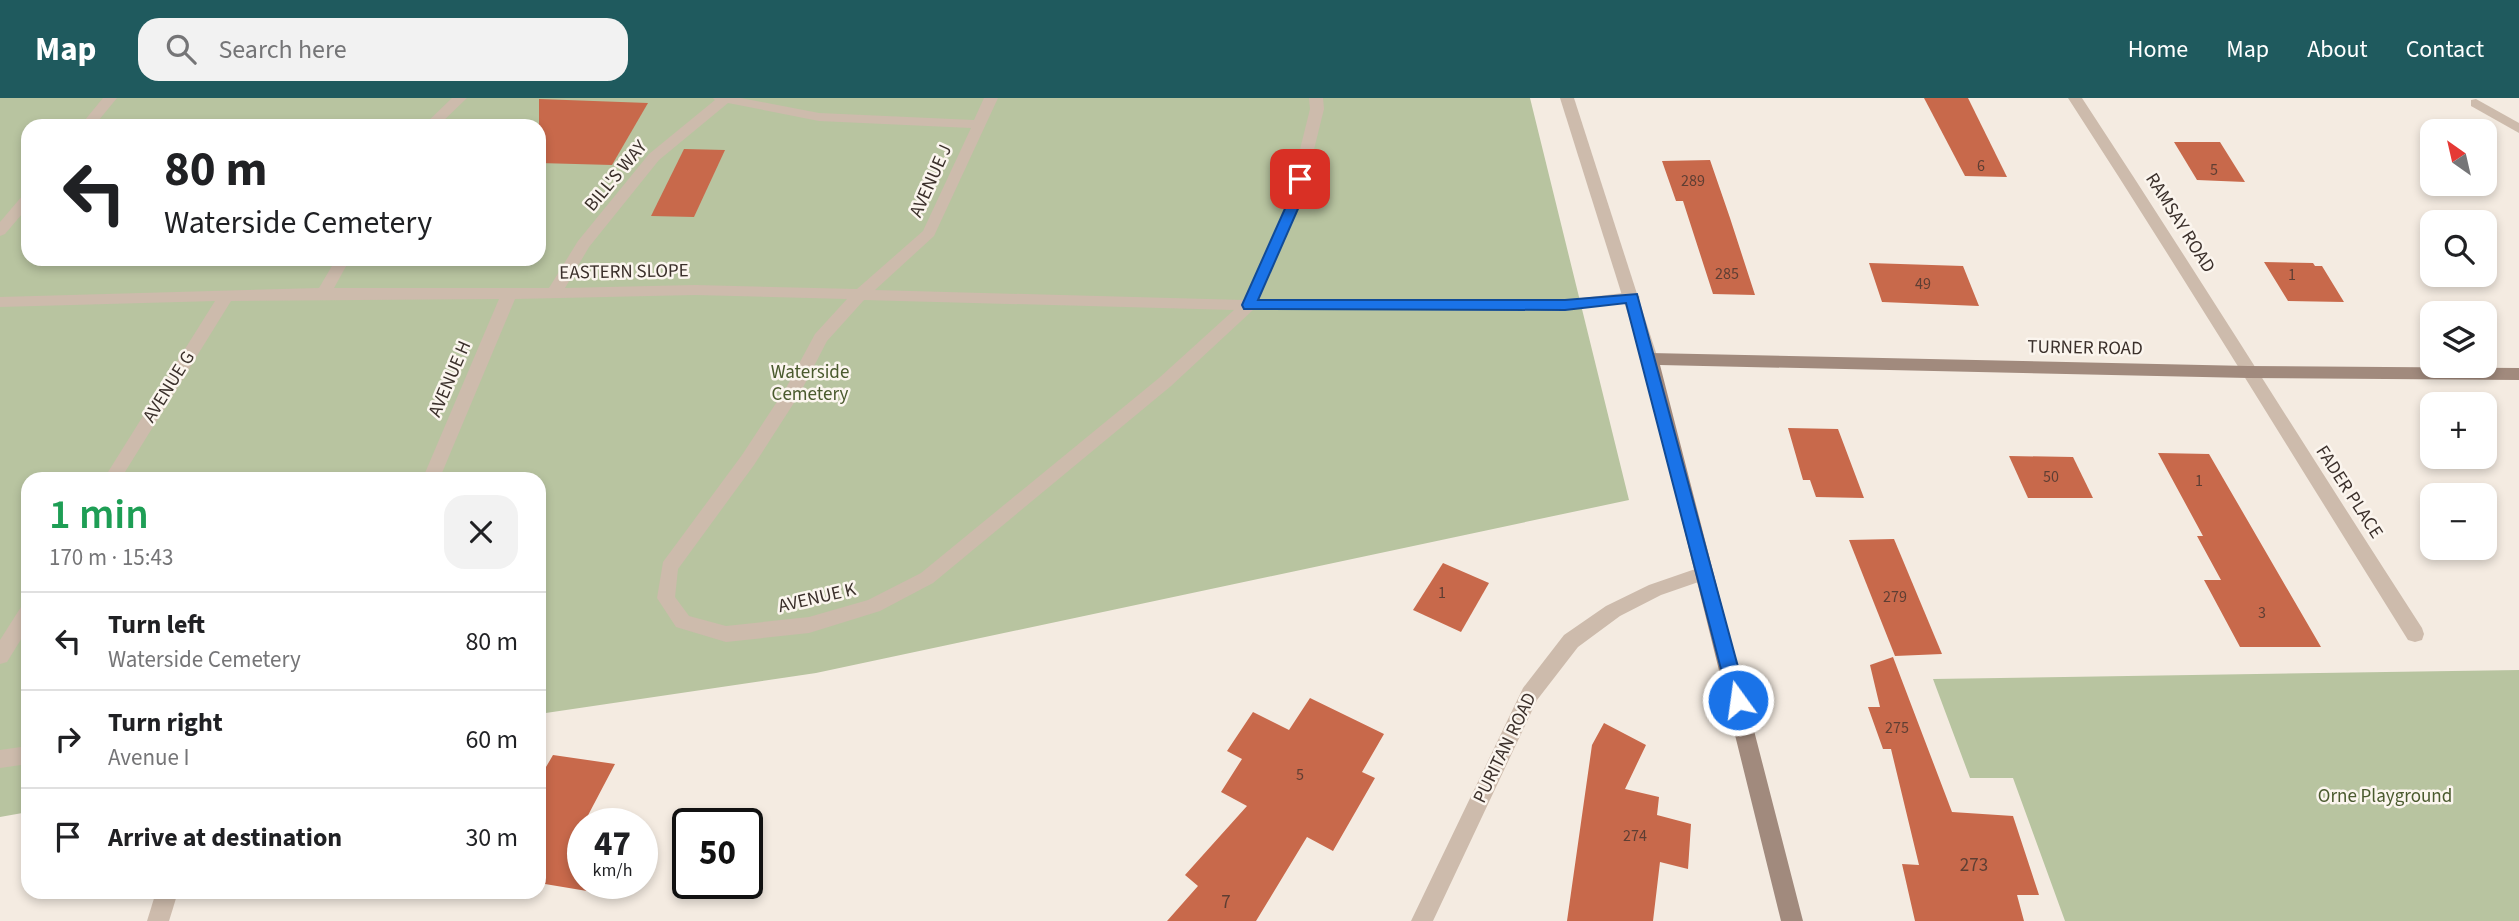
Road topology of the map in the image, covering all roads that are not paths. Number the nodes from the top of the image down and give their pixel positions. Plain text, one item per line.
1 (110, 98) edge
2 (460, 98) edge
3 (723, 98) edge
4 (991, 98) edge
5 (1316, 98) edge
6 (1567, 98) edge
7 (2075, 98) edge
8 (2476, 103) dead end
9 (93, 119) edge
10 (438, 119) edge
11 (978, 124) junction
12 (2519, 129) edge
13 (21, 204) edge
14 (6, 218) edge
15 (0, 231) edge
16 (339, 266) edge
17 (324, 293) junction
18 (554, 293) junction
19 (509, 294) junction
20 (227, 295) junction
21 (860, 295) junction
22 (1632, 298) junction
23 (0, 302) edge
24 (1249, 305) junction
25 (1650, 359) junction
26 (2248, 372) junction
27 (2519, 374) edge
28 (116, 472) edge
29 (433, 472) edge
30 (1704, 573) junction
31 (21, 623) edge
32 (2416, 634) dead end
33 (0, 656) edge
34 (21, 756) edge
35 (0, 760) edge
36 (165, 899) edge
37 (158, 921) edge
38 (1422, 921) edge
39 (1792, 921) edge

1 - 9 street
2 - 10 street
3 - 11 street
3 - 18 street, BILL'S WAY
4 - 11 street, AVENUE J
5 - 24 street
6 - 22 street
7 - 26 street, RAMSAY ROAD
8 - 12 street
11 - 21 street, AVENUE J
13 - 14 street
14 - 15 street
16 - 17 street
17 - 19 street, EASTERN SLOPE
17 - 20 street, EASTERN SLOPE
18 - 19 street, EASTERN SLOPE
18 - 21 street, EASTERN SLOPE
19 - 29 street, AVENUE H
20 - 23 street, EASTERN SLOPE
20 - 28 street, AVENUE G
21 - 24 street, EASTERN SLOPE
21 - 24 street, AVENUE K
22 - 24 street
22 - 25 street
25 - 26 main road, TURNER ROAD
25 - 30 main road
26 - 27 main road, TURNER ROAD
26 - 32 street, FADER PLACE
30 - 38 street, PURITAN ROAD
30 - 39 main road
31 - 33 street
34 - 35 street
36 - 37 street

